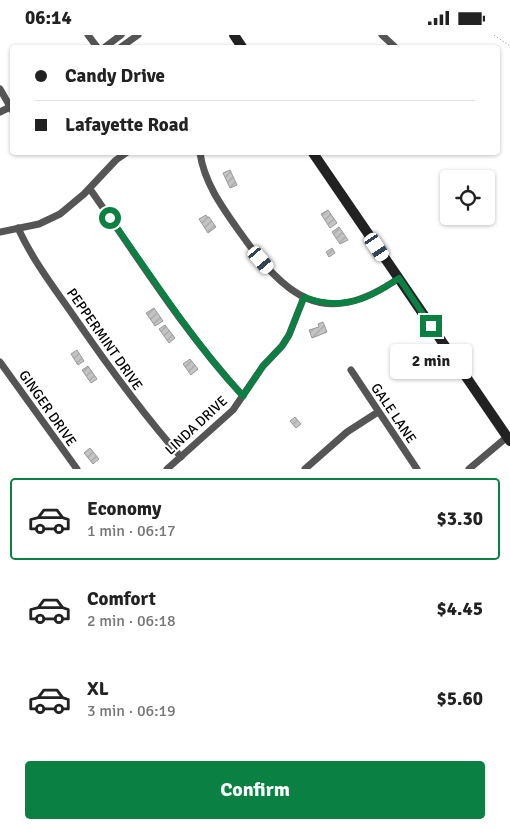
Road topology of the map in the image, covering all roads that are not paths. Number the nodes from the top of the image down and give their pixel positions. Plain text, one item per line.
1 (121, 35) edge
2 (138, 35) edge
3 (382, 35) edge
4 (108, 45) edge
5 (124, 45) edge
6 (393, 45) edge
7 (0, 89) edge
8 (10, 105) edge
9 (123, 155) edge
10 (201, 155) edge
11 (314, 155) edge
12 (90, 189) junction
13 (18, 228) junction
14 (0, 232) edge
15 (399, 278) junction
16 (304, 297) junction
17 (0, 362) edge
18 (350, 370) dead end
19 (243, 396) junction
20 (378, 412) junction
21 (509, 439) edge
22 (181, 457) junction
23 (77, 469) edge
24 (167, 469) edge
25 (305, 469) edge
26 (416, 469) edge
27 (469, 469) edge

1 - 4 street
2 - 5 street
3 - 6 street
7 - 8 street
9 - 12 street
10 - 16 street
11 - 15 main road
12 - 13 street
12 - 19 street
13 - 14 street
13 - 22 street, PEPPERMINT DRIVE
15 - 16 street
15 - 21 main road
16 - 19 street, LINDA DRIVE
17 - 23 street, GINGER DRIVE
18 - 20 street, GALE LANE
19 - 22 street, LINDA DRIVE
20 - 25 street
20 - 26 street, GALE LANE
21 - 27 street
22 - 24 street, LINDA DRIVE

